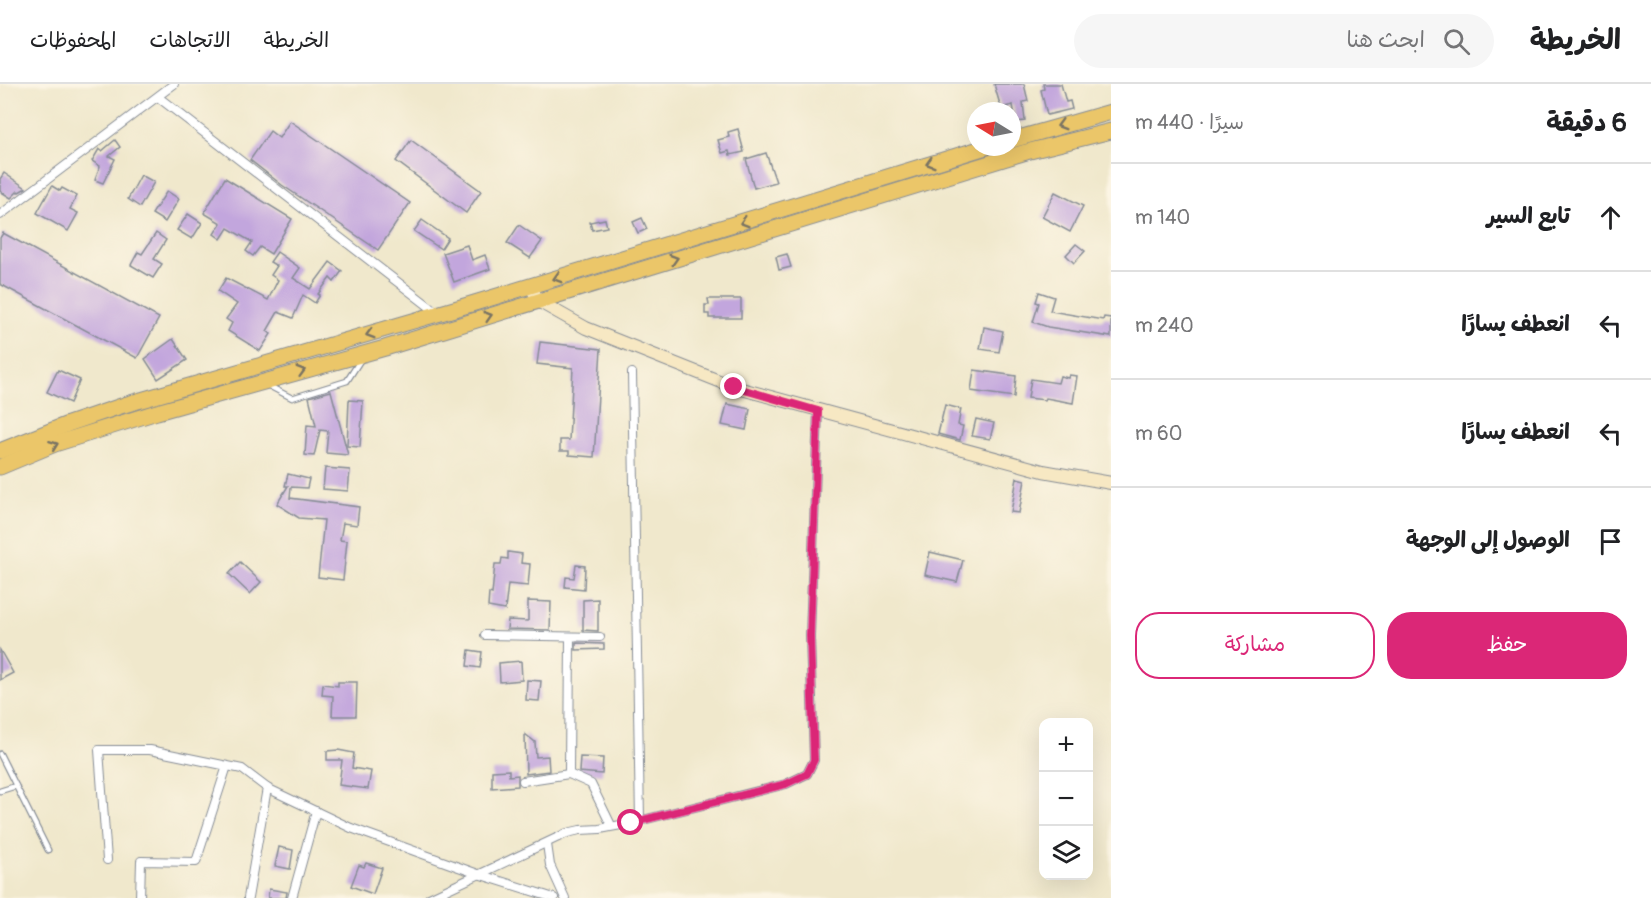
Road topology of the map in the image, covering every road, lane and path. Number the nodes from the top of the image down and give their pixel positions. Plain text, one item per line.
1 (174, 84) edge
2 (158, 97) junction
3 (1111, 112) edge
4 (1111, 131) edge
5 (1021, 137) edge
6 (967, 153) edge
7 (0, 215) edge
8 (531, 286) junction
9 (538, 301) junction
10 (439, 314) junction
11 (365, 353) junction
12 (632, 373) dead end
13 (261, 382) junction
14 (818, 411) junction
15 (0, 451) edge
16 (0, 467) edge
17 (1111, 483) edge
18 (485, 635) dead end
19 (570, 637) junction
20 (600, 637) dead end
21 (0, 754) edge
22 (227, 766) junction
23 (569, 774) junction
24 (523, 781) dead end
25 (16, 786) junction
26 (267, 788) junction
27 (0, 791) edge
28 (316, 811) junction
29 (640, 820) junction
30 (610, 823) dead end
31 (547, 844) junction
32 (48, 850) dead end
33 (107, 860) dead end
34 (478, 874) junction
35 (140, 898) edge
36 (248, 898) edge
37 (292, 898) edge
38 (429, 898) edge
39 (554, 898) edge
40 (565, 898) edge

1 - 2 street
2 - 7 street
2 - 10 street
3 -> 5 highway
9 -> 4 highway
6 -> 8 highway
8 - 9 street
8 - 10 highway
11 -> 9 highway
9 - 14 street
10 -> 15 highway
13 -> 11 highway
11 - 13 lane
12 - 29 street
16 -> 13 highway
14 - 17 street
14 - 29 street
18 - 19 street
19 - 20 street
19 - 23 street
21 - 25 lane
22 - 26 street
22 - 33 street
22 - 35 street
23 - 24 street
23 - 30 street
25 - 27 lane
25 - 32 lane
26 - 28 street
26 - 36 street
28 - 34 street
28 - 37 street
29 - 31 street
31 - 34 street
31 - 40 street
34 - 38 street
34 - 39 street

